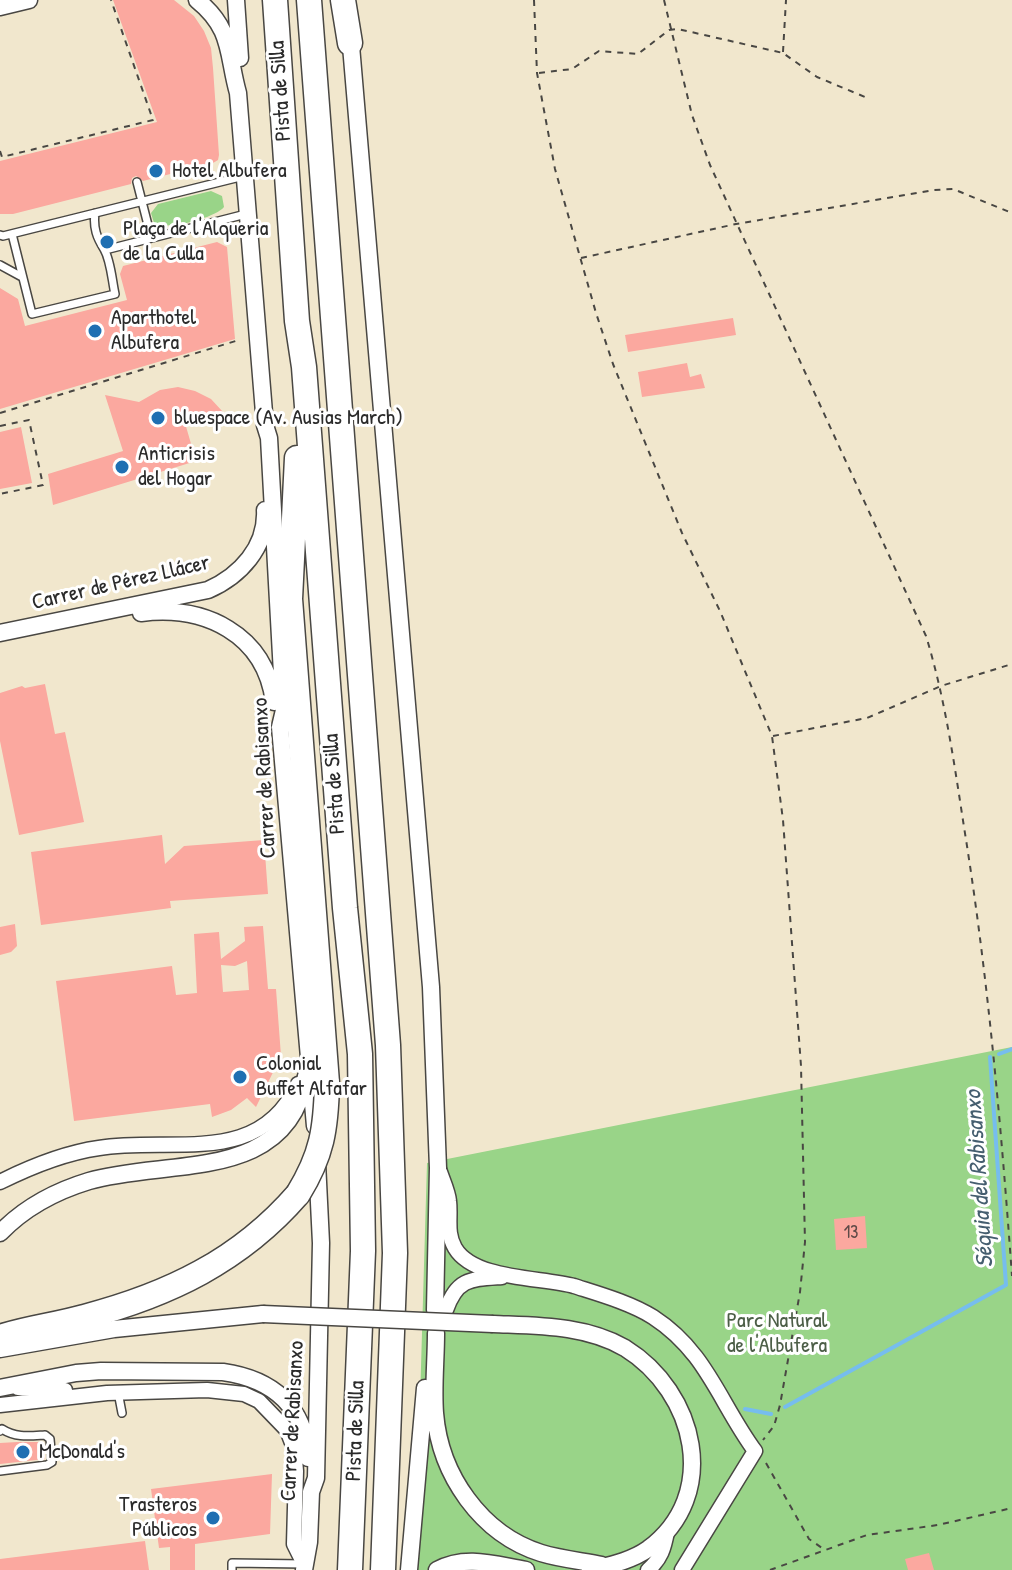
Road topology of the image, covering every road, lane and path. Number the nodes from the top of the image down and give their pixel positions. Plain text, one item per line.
1 (29, 0) edge
2 (111, 0) edge
3 (197, 0) edge
4 (236, 0) edge
5 (275, 0) edge
6 (309, 0) edge
7 (343, 0) edge
8 (349, 0) edge
9 (534, 0) edge
10 (664, 0) edge
11 (786, 0) edge
12 (0, 7) edge
13 (669, 30) junction
14 (350, 43) junction
15 (783, 53) junction
16 (537, 73) junction
17 (238, 93) junction
18 (865, 97) dead end
19 (0, 151) edge
20 (246, 176) junction
21 (137, 182) dead end
22 (141, 202) junction
23 (95, 213) junction
24 (249, 213) junction
25 (1012, 213) edge
26 (736, 224) junction
27 (12, 234) junction
28 (0, 235) edge
29 (148, 239) junction
30 (105, 250) junction
31 (580, 258) junction
32 (0, 265) edge
33 (23, 278) junction
34 (297, 321) junction
35 (239, 340) dead end
36 (0, 413) edge
37 (265, 425) junction
38 (0, 426) edge
39 (0, 494) edge
40 (0, 633) edge
41 (0, 643) edge
42 (1012, 664) edge
43 (941, 686) junction
44 (280, 727) junction
45 (772, 736) junction
46 (308, 1062) junction
47 (438, 1168) junction
48 (0, 1182) edge
49 (0, 1233) edge
50 (514, 1276) junction
51 (1012, 1276) edge
52 (441, 1310) joint
53 (263, 1314) junction
54 (220, 1320) junction
55 (0, 1338) edge
56 (0, 1349) edge
57 (0, 1359) edge
58 (5, 1388) edge
59 (113, 1392) junction
60 (0, 1405) edge
61 (122, 1413) dead end
62 (0, 1431) edge
63 (755, 1451) junction
64 (0, 1471) edge
65 (311, 1492) junction
66 (1012, 1508) edge
67 (667, 1532) junction
68 (825, 1550) junction
69 (608, 1565) junction
70 (304, 1567) edge
71 (232, 1570) edge
72 (350, 1570) edge
73 (383, 1570) edge
74 (409, 1570) edge
75 (437, 1570) edge
76 (526, 1570) edge
77 (590, 1570) edge
78 (648, 1570) edge
79 (682, 1570) edge
80 (770, 1570) edge

1 - 12 street
2 - 19 path
3 - 17 street, Carrer de Rabisanxo
4 - 17 street
5 - 34 highway, Pista de Silla
6 - 73 highway, Pista de Silla
7 - 14 highway
8 - 14 street
9 - 16 path
10 - 13 path
11 - 15 path
13 - 15 path
13 - 16 path
13 - 26 path
14 - 47 street
15 - 18 path
16 - 31 path
17 - 20 street, Carrer de Rabisanxo
20 - 22 lane
20 - 24 street, Carrer de Rabisanxo
21 - 22 lane
22 - 23 lane
22 - 29 lane
23 - 27 lane
23 - 30 lane
24 - 29 lane
24 - 37 street, Carrer de Rabisanxo
25 - 26 path
26 - 31 path
26 - 43 path
27 - 28 lane
27 - 33 lane
29 - 30 lane
30 - 33 lane
31 - 45 path
32 - 33 lane
34 - 55 highway, bridge
34 - 72 highway, Pista de Silla
35 - 36 path
37 - 40 street, Carrer de Pérez Llácer
37 - 44 street, Carrer de Rabisanxo
38 - 39 path
41 - 44 street, Carrer de Pérez Llácer
42 - 43 path
43 - 45 path
43 - 51 path
44 - 46 street, Carrer de Rabisanxo
45 - 63 path
46 - 48 street
46 - 49 street
46 - 65 street, Carrer de Rabisanxo
47 - 50 street
47 - 52 street
50 - 52 street
50 - 63 street
53 - 54 street
53 - 55 street
53 - 67 street, bridge
54 - 56 street
54 - 57 street
58 - 59 street
58 - 65 street
59 - 60 street
59 - 61 lane
59 - 70 street, Carrer de Rabisanxo
62 - 64 lane
63 - 68 path
63 - 79 street
65 - 70 street, Carrer de Rabisanxo
66 - 68 path
67 - 69 street
67 - 78 street
68 - 80 path
69 - 74 street
69 - 77 street
70 - 71 lane
75 - 76 street

